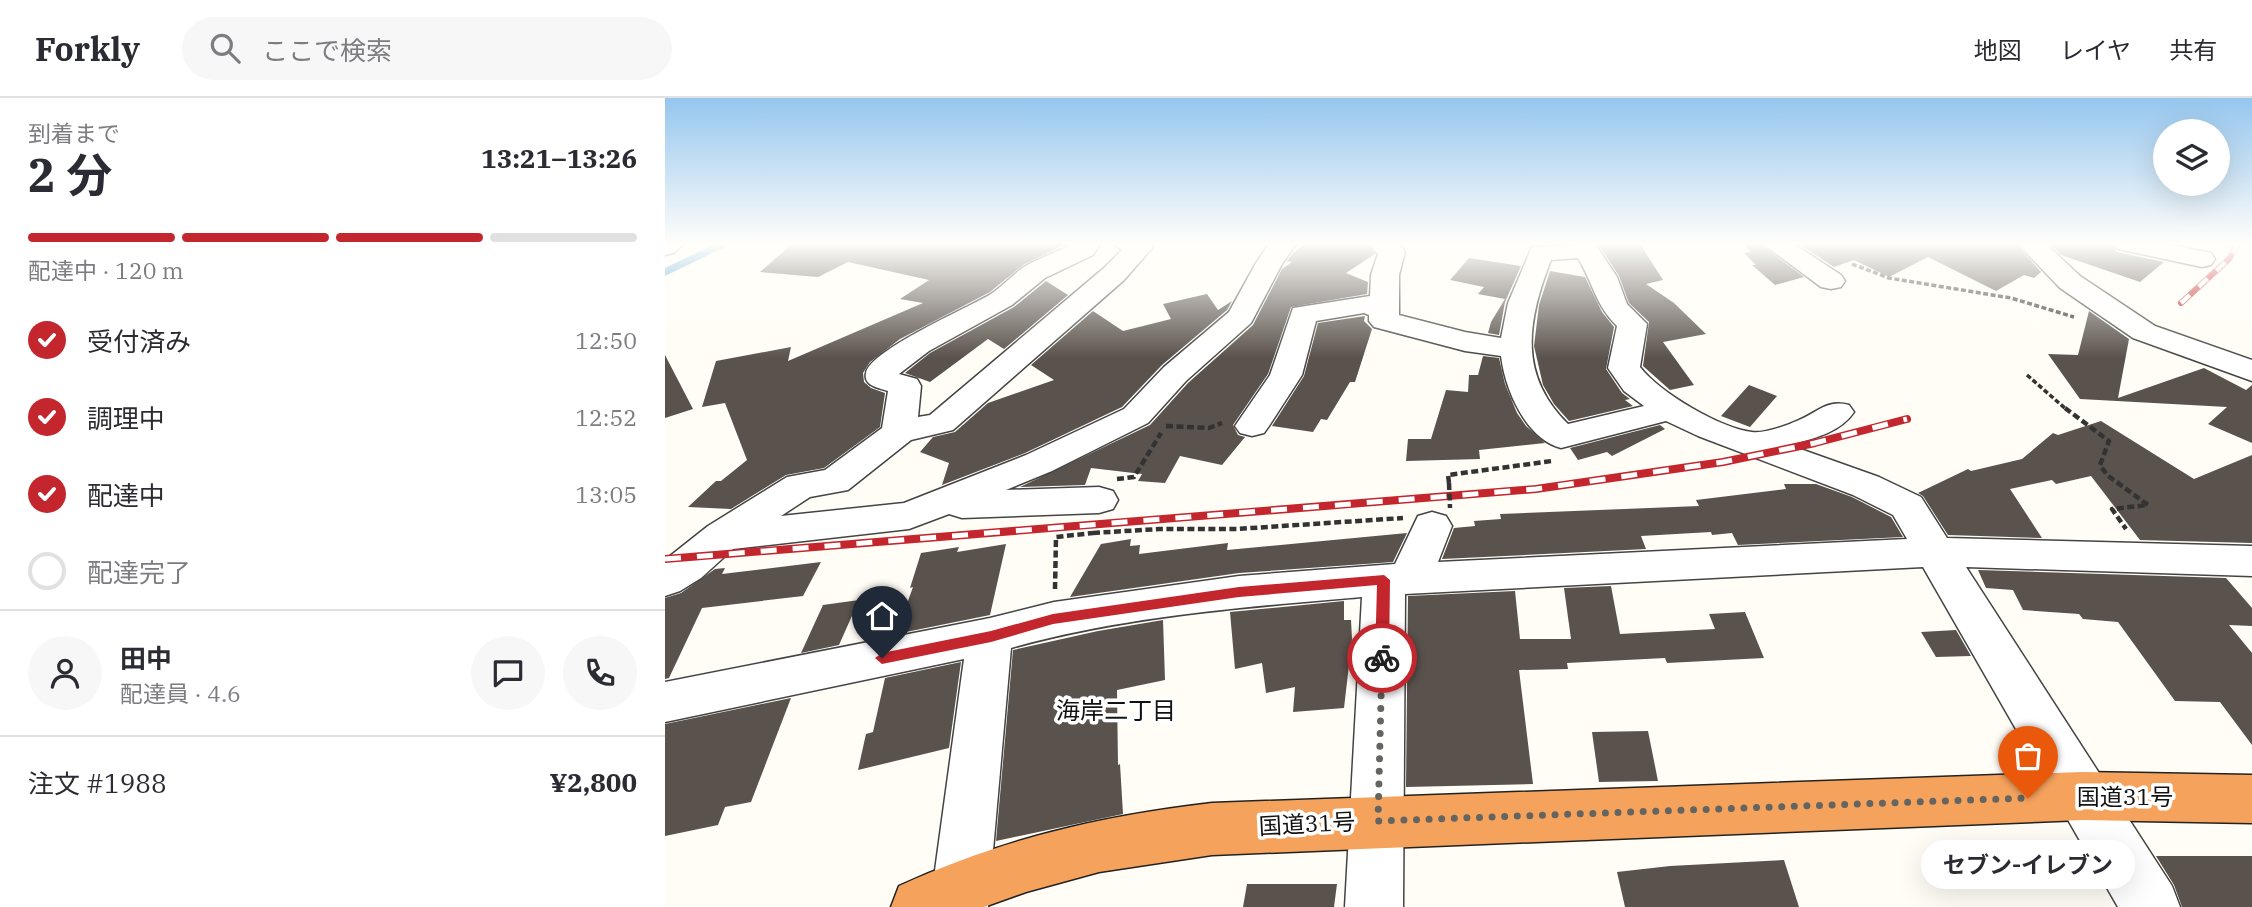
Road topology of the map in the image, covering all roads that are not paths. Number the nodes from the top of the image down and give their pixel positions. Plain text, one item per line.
1 (1023, 282) edge
2 (1105, 282) edge
3 (1259, 282) edge
4 (1385, 282) edge
5 (1528, 282) edge
6 (1605, 282) edge
7 (2070, 282) edge
8 (1383, 310) junction
9 (1514, 348) junction
10 (2252, 371) edge
11 (1670, 410) junction
12 (1837, 411) dead end
13 (1252, 426) dead end
14 (899, 432) junction
15 (1753, 444) junction
16 (909, 516) junction
17 (1096, 517) road end
18 (1437, 517) road end
19 (722, 536) junction
20 (1936, 552) junction
21 (2252, 561) edge
22 (672, 572) edge
23 (1397, 579) junction
24 (991, 636) junction
25 (665, 702) edge
26 (2082, 796) junction
27 (2252, 799) edge
28 (1378, 821) junction
29 (947, 900) edge
30 (1374, 907) edge
31 (2151, 907) edge

1 - 14 street
2 - 14 street
3 - 16 street
4 - 8 street
5 - 9 street
6 - 11 street
7 - 10 street
8 - 9 street
8 - 13 street
9 - 11 street
11 - 15 street
12 - 15 street
14 - 19 street
15 - 20 street
16 - 17 street
16 - 19 street
18 - 23 street
19 - 22 street
20 - 21 street
20 - 23 street
20 - 26 street
23 - 24 street
23 - 28 street
24 - 25 street
24 - 29 street
26 - 27 highway, 国道31号
26 - 28 highway, 国道31号
26 - 31 street
28 - 29 highway, 国道31号
28 - 30 street

